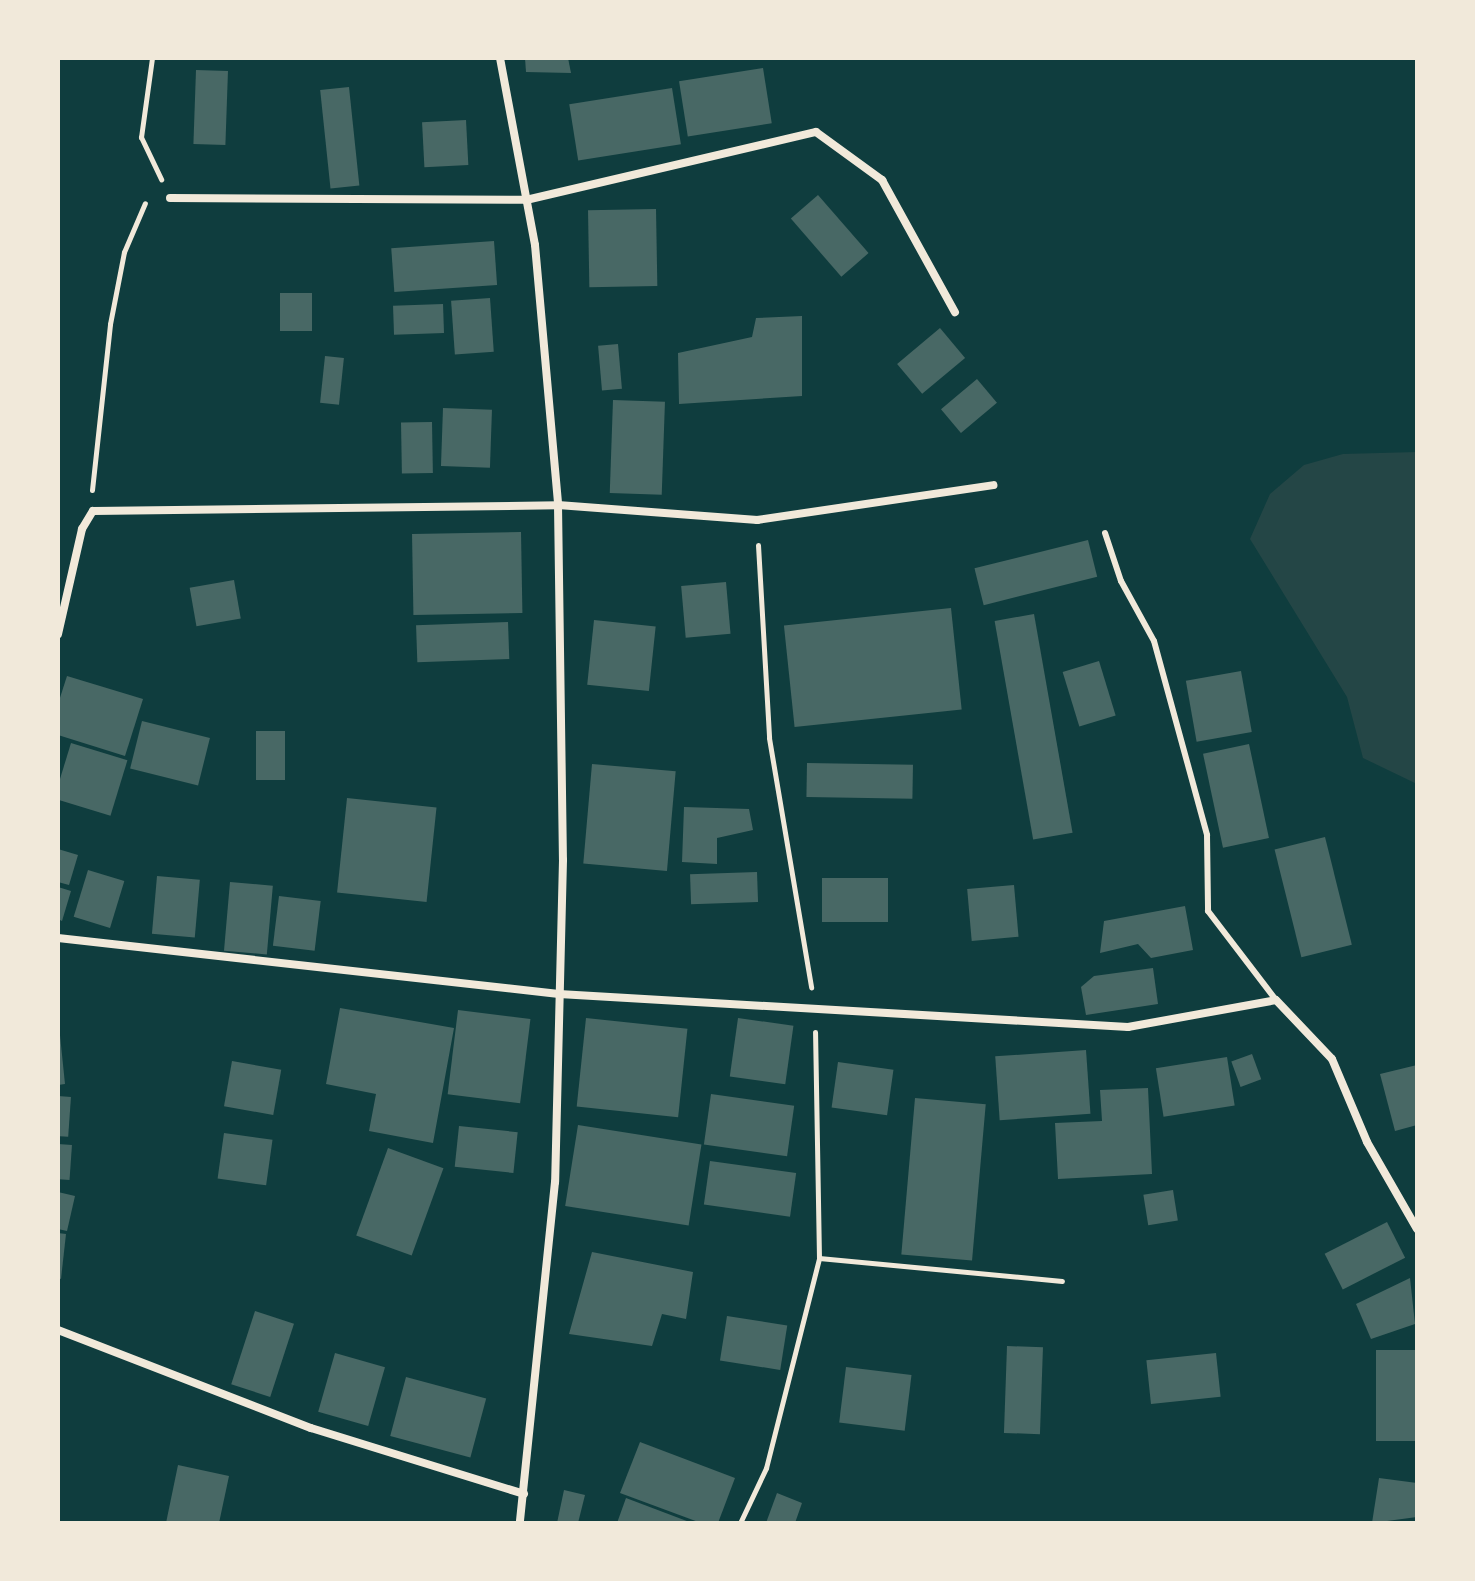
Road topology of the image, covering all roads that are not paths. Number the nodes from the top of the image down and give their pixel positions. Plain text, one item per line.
1 (500, 58) edge
2 (170, 198) road end
3 (526, 200) junction
4 (955, 312) dead end
5 (993, 485) dead end
6 (558, 505) junction
7 (1105, 533) dead end
8 (58, 634) edge
9 (58, 938) edge
10 (559, 994) junction
11 (1276, 1000) junction
12 (1417, 1229) edge
13 (58, 1330) edge
14 (524, 1494) junction
15 (520, 1523) edge

1 - 3 street
2 - 3 street
3 - 4 street
3 - 6 street
5 - 6 street
6 - 8 street
6 - 10 street
7 - 11 lane
9 - 10 street
10 - 11 street
10 - 14 street
11 - 12 street
13 - 14 street
14 - 15 street

